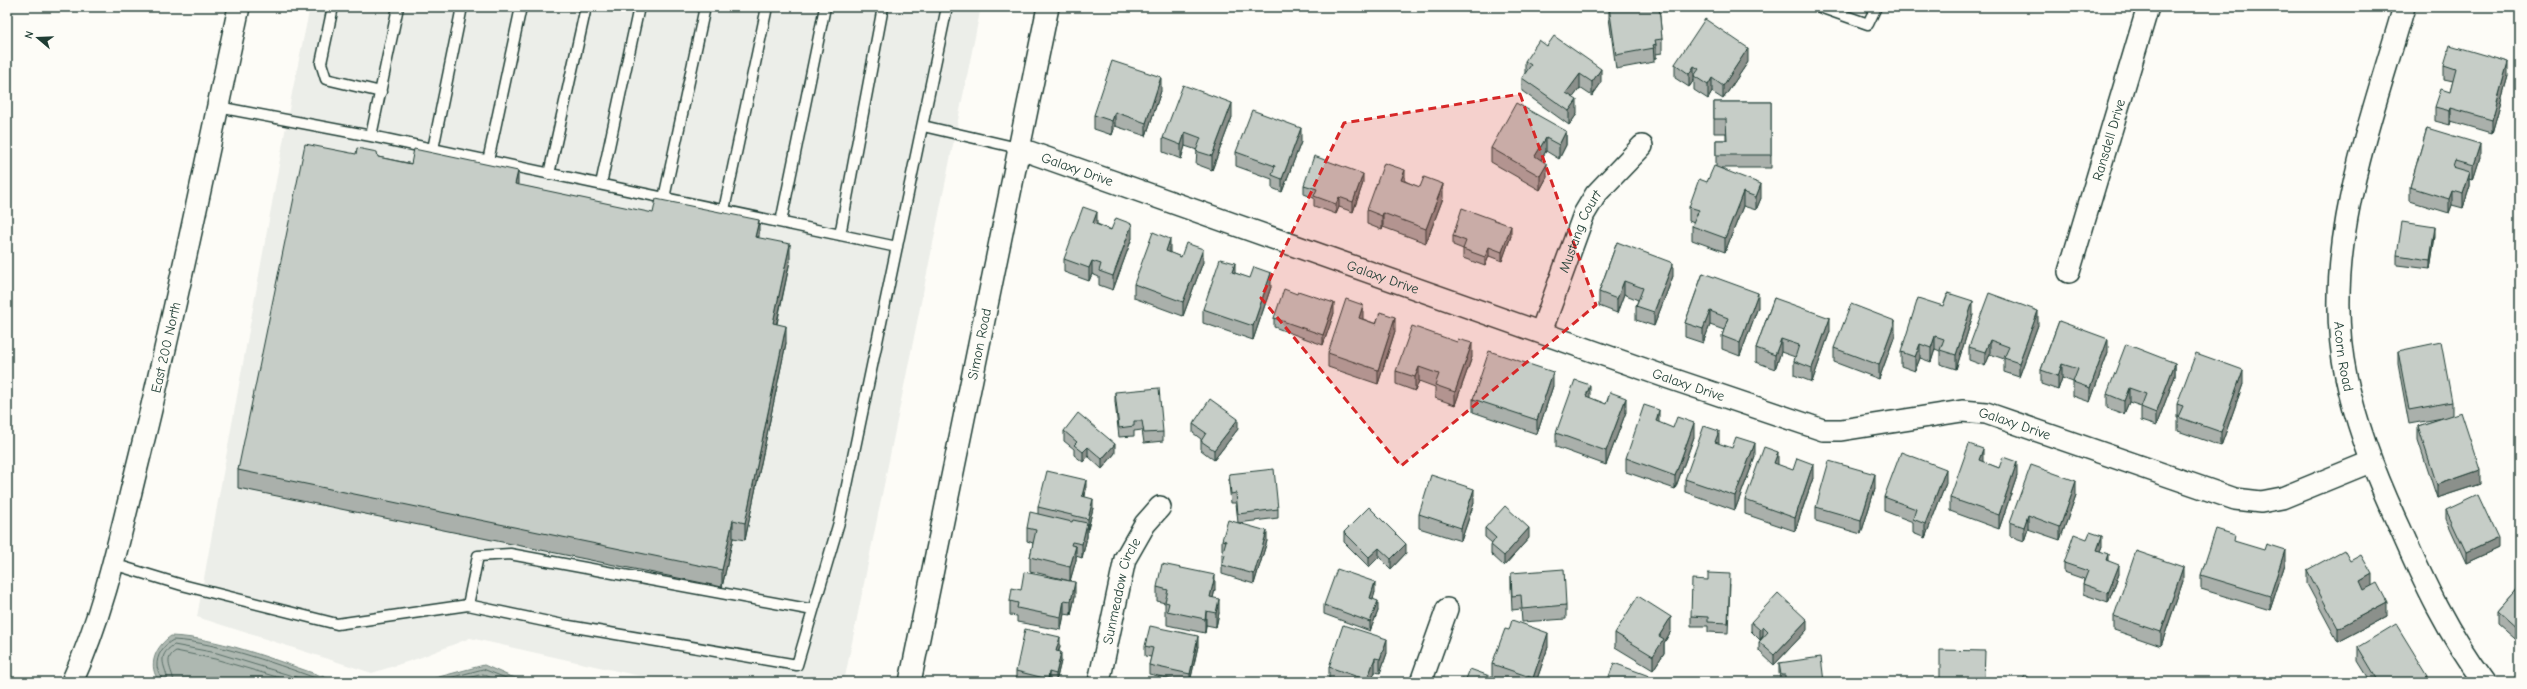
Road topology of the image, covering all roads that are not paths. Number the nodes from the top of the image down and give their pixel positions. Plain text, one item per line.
1 (239, 7) edge
2 (333, 7) edge
3 (398, 7) edge
4 (462, 7) edge
5 (521, 7) edge
6 (586, 7) edge
7 (639, 7) edge
8 (705, 7) edge
9 (767, 7) edge
10 (825, 7) edge
11 (883, 7) edge
12 (947, 7) edge
13 (1048, 7) edge
14 (1820, 7) edge
15 (1876, 7) edge
16 (2148, 7) edge
17 (2404, 7) edge
18 (381, 92) junction
19 (218, 107) junction
20 (923, 126) junction
21 (371, 136) junction
22 (1642, 146) dead end
23 (1018, 148) junction
24 (433, 149) junction
25 (488, 161) junction
26 (549, 174) junction
27 (601, 184) junction
28 (664, 198) junction
29 (724, 210) junction
30 (781, 222) junction
31 (840, 235) junction
32 (897, 247) junction
33 (2069, 272) dead end
34 (1541, 332) junction
35 (2370, 462) junction
36 (1160, 507) dead end
37 (113, 564) junction
38 (468, 605) junction
39 (1447, 609) dead end
40 (813, 610) junction
41 (72, 682) edge
42 (910, 682) edge
43 (1099, 682) edge
44 (1421, 682) edge
45 (2484, 682) edge

1 - 19 street, East 200 North
2 - 18 lane
3 - 18 lane
4 - 24 lane
5 - 25 lane
6 - 26 lane
7 - 27 lane
8 - 28 lane
9 - 29 lane
10 - 30 lane
11 - 31 lane
12 - 20 lane
13 - 23 street, Simon Road
14 - 15 lane
16 - 33 street, Ransdell Drive
17 - 35 street, Acorn Road
18 - 21 lane
19 - 21 lane
19 - 37 street, East 200 North
20 - 23 lane
20 - 32 lane
21 - 24 lane
22 - 34 street, Mustang Court
23 - 34 street, Galaxy Drive
23 - 42 street, Simon Road
24 - 25 lane
25 - 26 lane
26 - 27 lane
27 - 28 lane
28 - 29 lane
29 - 30 lane
30 - 31 lane
31 - 32 lane
32 - 40 lane
34 - 35 street, Galaxy Drive
35 - 45 street, Acorn Road
36 - 43 street, Sunmeadow Circle
37 - 38 lane
37 - 41 street, East 200 North
38 - 40 lane
38 - 40 lane
39 - 44 street

